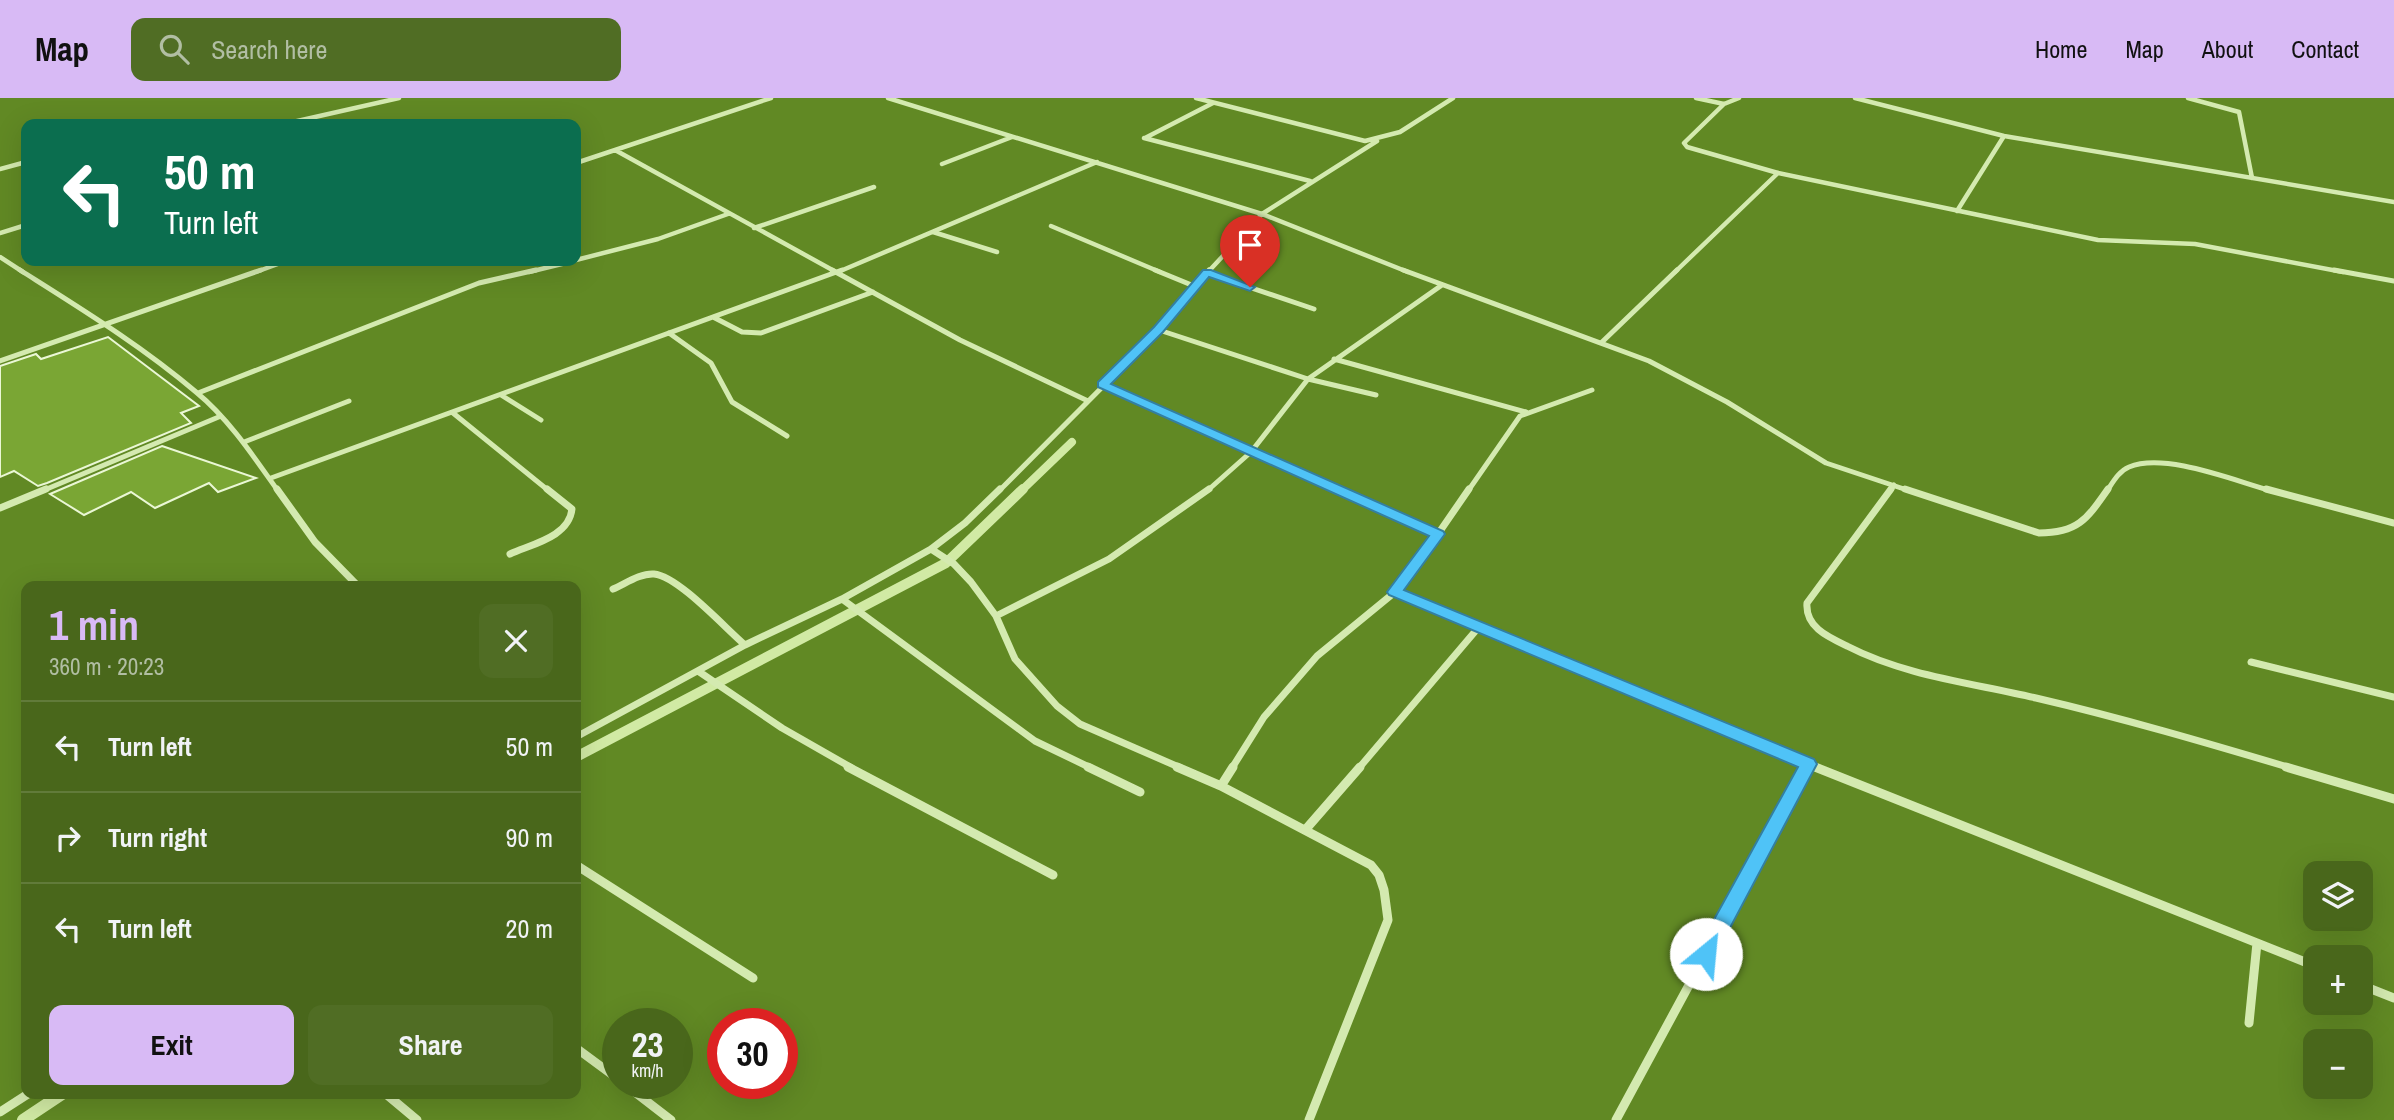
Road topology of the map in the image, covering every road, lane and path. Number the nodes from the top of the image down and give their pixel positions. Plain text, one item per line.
1 (399, 98) edge
2 (771, 98) edge
3 (888, 98) edge
4 (1196, 98) edge
5 (1453, 98) edge
6 (1696, 98) edge
7 (1739, 98) edge
8 (1856, 98) edge
9 (2188, 98) edge
10 (1213, 103) junction
11 (1724, 104) junction
12 (306, 119) edge
13 (1013, 136) junction
14 (2004, 136) junction
15 (1377, 141) junction
16 (615, 150) junction
17 (581, 161) edge
18 (1097, 162) junction
19 (21, 163) edge
20 (942, 164) dead end
21 (0, 169) edge
22 (1778, 173) junction
23 (2252, 178) junction
24 (1310, 181) junction
25 (874, 187) dead end
26 (2394, 202) edge
27 (1957, 211) junction
28 (728, 214) junction
29 (1262, 214) junction
30 (1051, 226) dead end
31 (21, 227) edge
32 (754, 228) junction
33 (933, 232) junction
34 (0, 233) edge
35 (997, 252) dead end
36 (0, 257) edge
37 (581, 258) edge
38 (272, 266) edge
39 (550, 266) edge
40 (837, 272) junction
41 (1207, 273) junction
42 (2394, 281) edge
43 (1442, 285) junction
44 (1194, 286) junction
45 (873, 292) junction
46 (1314, 309) dead end
47 (713, 317) junction
48 (104, 324) junction
49 (1158, 330) junction
50 (669, 333) junction
51 (1601, 343) junction
52 (1334, 359) junction
53 (0, 361) edge
54 (1308, 379) junction
55 (1102, 385) junction
56 (1592, 390) dead end
57 (198, 393) junction
58 (501, 395) junction
59 (1376, 396) dead end
60 (349, 401) dead end
61 (1087, 401) junction
62 (1526, 412) junction
63 (453, 413) junction
64 (222, 416) junction
65 (541, 420) dead end
66 (787, 436) dead end
67 (244, 442) junction
68 (1251, 452) junction
69 (271, 478) junction
70 (1894, 485) junction
71 (0, 508) edge
72 (2394, 523) edge
73 (1438, 534) junction
74 (931, 549) junction
75 (510, 554) dead end
76 (353, 581) edge
77 (614, 589) dead end
78 (1395, 592) junction
79 (842, 599) junction
80 (996, 616) junction
81 (1478, 628) junction
82 (745, 645) junction
83 (2251, 662) dead end
84 (698, 671) junction
85 (2394, 697) edge
86 (581, 734) edge
87 (1808, 764) junction
88 (1221, 786) junction
89 (1140, 792) dead end
90 (2394, 800) edge
91 (1306, 829) junction
92 (581, 868) edge
93 (1053, 875) dead end
94 (2257, 943) junction
95 (2303, 962) edge
96 (753, 978) dead end
97 (2373, 990) edge
98 (2394, 998) edge
99 (2249, 1023) dead end
100 (581, 1052) edge
101 (602, 1067) edge
102 (21, 1098) edge
103 (392, 1099) edge
104 (644, 1099) edge
105 (0, 1112) edge
106 (417, 1120) edge
107 (671, 1120) edge
108 (1309, 1120) edge
109 (1616, 1120) edge

1 - 12 street
2 - 16 street
3 - 13 street
4 - 10 street
5 - 15 street
6 - 11 street
7 - 11 street
8 - 14 street
9 - 23 street
10 - 15 street
10 - 24 street
11 - 22 street
13 - 18 street
13 - 20 street
14 - 23 street
14 - 27 street
15 - 24 street
16 - 17 street
16 - 28 street
18 - 29 street
18 - 33 street
19 - 21 street
22 - 27 street
22 - 51 street
23 - 26 street
24 - 29 street
25 - 32 street
27 - 42 street
28 - 32 street
28 - 37 street
29 - 41 street
29 - 43 street
30 - 44 street
31 - 34 street
32 - 40 street
33 - 35 street
33 - 40 street
36 - 48 street
38 - 48 street
39 - 57 street
40 - 45 street
40 - 47 street
41 - 44 street
41 - 46 street
43 - 51 street
43 - 52 street
44 - 49 street
45 - 47 street
45 - 61 street
47 - 50 street
48 - 53 street
48 - 57 street
49 - 54 street
49 - 55 street
50 - 58 street
50 - 66 street
51 - 70 street
52 - 54 street
52 - 62 street
54 - 59 street
54 - 68 street
55 - 61 street
55 - 68 street
56 - 62 street
57 - 64 street
58 - 63 street
58 - 65 street
60 - 67 street
61 - 74 street
62 - 73 street
63 - 69 street
63 - 75 street
64 - 67 street
64 - 71 street
67 - 69 street
68 - 73 street
68 - 80 street
69 - 76 street
70 - 72 street
70 - 90 street
73 - 78 street
74 - 79 street
74 - 80 street
77 - 82 street
78 - 81 street
78 - 88 street
79 - 82 street
79 - 89 street
80 - 88 street
81 - 87 street
81 - 91 street
82 - 84 street
83 - 85 street
84 - 86 street
84 - 93 street
87 - 94 street
87 - 109 street
88 - 91 street
91 - 108 street
92 - 96 street
94 - 95 street
94 - 99 street
97 - 98 street
100 - 101 street
102 - 105 street
103 - 106 street
104 - 107 street

